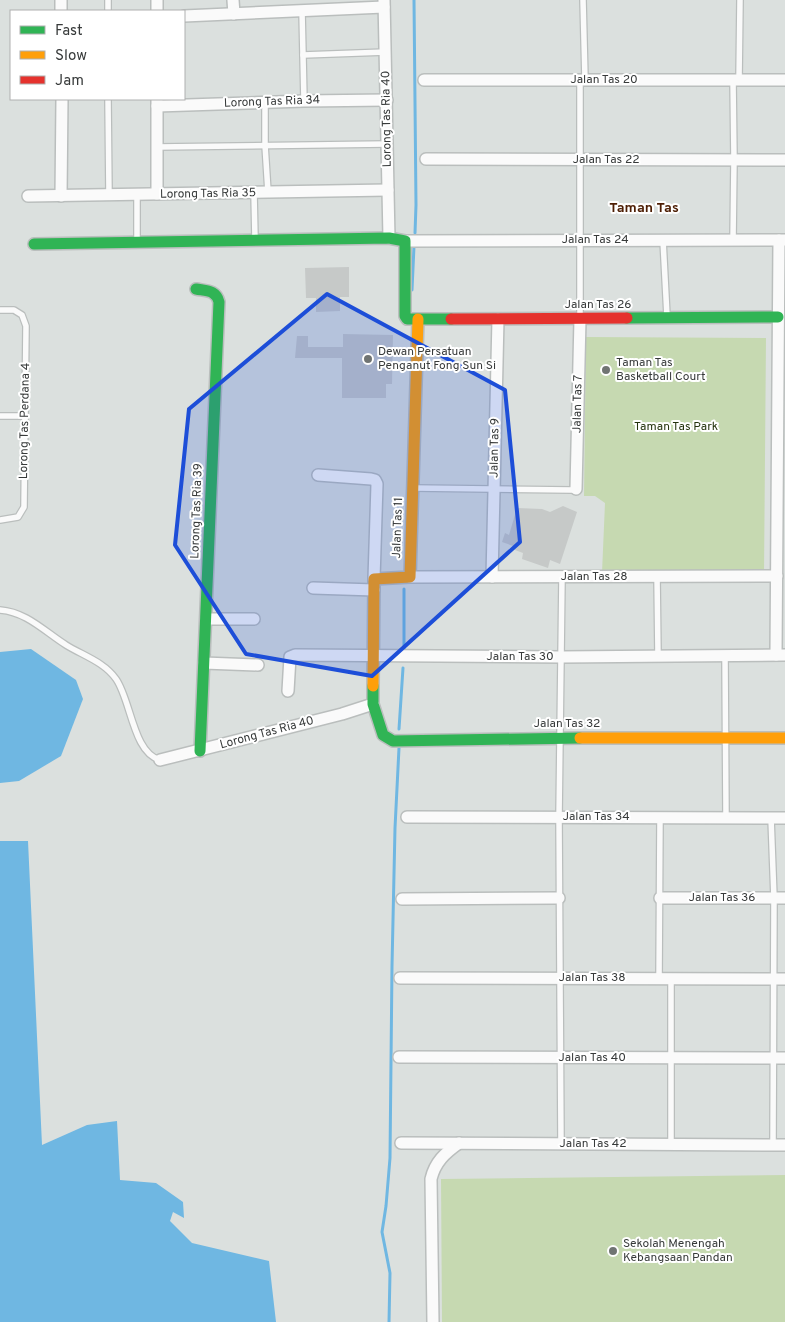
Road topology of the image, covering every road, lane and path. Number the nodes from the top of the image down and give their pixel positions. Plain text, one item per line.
1 (233, 0) edge
2 (583, 0) edge
3 (740, 0) edge
4 (384, 3) edge
5 (302, 11) junction
6 (234, 14) junction
7 (185, 16) edge
8 (386, 52) junction
9 (303, 55) junction
10 (424, 80) dead end
11 (583, 80) junction
12 (736, 80) junction
13 (785, 80) edge
14 (62, 100) edge
15 (108, 100) edge
16 (387, 100) junction
17 (304, 101) junction
18 (157, 102) edge
19 (265, 102) junction
20 (388, 144) junction
21 (265, 146) junction
22 (157, 147) junction
23 (426, 160) dead end
24 (581, 160) junction
25 (734, 160) junction
26 (785, 160) edge
27 (388, 190) junction
28 (268, 192) junction
29 (254, 193) junction
30 (157, 194) junction
31 (108, 195) junction
32 (137, 195) junction
33 (28, 196) dead end
34 (61, 196) junction
35 (389, 238) junction
36 (580, 239) junction
37 (255, 240) junction
38 (405, 240) junction
39 (664, 240) junction
40 (733, 240) junction
41 (782, 240) edge
42 (137, 242) junction
43 (34, 244) dead end
44 (196, 289) dead end
45 (782, 291) edge
46 (0, 310) edge
47 (498, 318) junction
48 (667, 318) junction
49 (778, 318) junction
50 (418, 319) junction
51 (580, 319) junction
52 (0, 416) edge
53 (25, 416) junction
54 (781, 418) edge
55 (781, 471) edge
56 (318, 475) dead end
57 (413, 488) junction
58 (494, 488) junction
59 (576, 489) joint
60 (0, 520) edge
61 (657, 576) junction
62 (777, 576) junction
63 (410, 577) junction
64 (492, 577) junction
65 (562, 577) junction
66 (374, 584) junction
67 (313, 588) dead end
68 (781, 604) edge
69 (0, 610) edge
70 (206, 618) junction
71 (254, 619) dead end
72 (781, 655) edge
73 (374, 656) junction
74 (658, 656) junction
75 (726, 656) junction
76 (561, 657) junction
77 (204, 662) junction
78 (258, 666) dead end
79 (288, 691) dead end
80 (373, 704) junction
81 (561, 738) junction
82 (725, 738) junction
83 (785, 738) edge
84 (200, 751) junction
85 (160, 760) joint
86 (407, 817) dead end
87 (559, 817) junction
88 (660, 817) junction
89 (726, 817) junction
90 (771, 818) junction
91 (785, 818) edge
92 (559, 898) junction
93 (660, 898) junction
94 (779, 898) edge
95 (402, 900) dead end
96 (400, 978) dead end
97 (560, 978) junction
98 (665, 979) junction
99 (779, 979) edge
100 (399, 1056) dead end
101 (561, 1058) junction
102 (671, 1058) junction
103 (773, 1058) junction
104 (785, 1058) edge
105 (401, 1143) dead end
106 (459, 1143) junction
107 (561, 1144) junction
108 (671, 1145) junction
109 (773, 1145) junction
110 (785, 1145) edge
111 (433, 1322) edge

1 - 6 street
2 - 11 lane
3 - 12 lane
4 - 5 street
4 - 8 street, Lorong Tas Ria 40
5 - 6 street
5 - 9 lane
6 - 7 street
8 - 9 lane
8 - 16 street, Lorong Tas Ria 40
9 - 17 lane
10 - 11 street, Jalan Tas 20
11 - 12 street, Jalan Tas 20
11 - 24 lane
12 - 13 street, Jalan Tas 20
12 - 25 lane
14 - 34 street
15 - 31 lane
16 - 17 street, Lorong Tas Ria 34
16 - 20 street, Lorong Tas Ria 40
17 - 19 street, Lorong Tas Ria 34
18 - 19 street, Lorong Tas Ria 34
18 - 22 street
19 - 21 lane
20 - 21 lane
20 - 27 street, Lorong Tas Ria 40
21 - 22 lane
21 - 28 lane
22 - 30 street
23 - 24 street, Jalan Tas 22
24 - 25 street, Jalan Tas 22
24 - 36 lane
25 - 26 street, Jalan Tas 22
25 - 40 lane
27 - 28 street, Lorong Tas Ria 35
27 - 35 street, Lorong Tas Ria 40
28 - 29 street, Lorong Tas Ria 35
29 - 30 street, Lorong Tas Ria 35
29 - 37 lane
30 - 32 street, Lorong Tas Ria 35
31 - 32 street, Lorong Tas Ria 35
31 - 34 street, Lorong Tas Ria 35
32 - 42 lane
33 - 34 street, Lorong Tas Ria 35
35 - 37 street
35 - 38 street
36 - 38 street, Jalan Tas 24
36 - 39 street, Jalan Tas 24
36 - 51 lane
37 - 42 street
38 - 50 street
39 - 40 street, Jalan Tas 24
39 - 48 lane
40 - 41 street, Jalan Tas 24
41 - 45 street
42 - 43 street
44 - 70 street, Lorong Tas Ria 39
45 - 49 street
46 - 53 lane, Lorong Tas Perdana 4
47 - 50 street, Jalan Tas 26
47 - 51 street, Jalan Tas 26
47 - 58 street, Jalan Tas 9
48 - 49 street, Jalan Tas 26
48 - 51 street, Jalan Tas 26
49 - 54 street
50 - 57 street, Jalan Tas 11
51 - 59 street, Jalan Tas 7
52 - 53 lane
53 - 60 lane, Lorong Tas Perdana 4
54 - 55 street
55 - 62 street
56 - 66 street
57 - 58 lane
57 - 63 street, Jalan Tas 11
58 - 59 lane
58 - 64 street, Jalan Tas 9
61 - 62 street, Jalan Tas 28
61 - 65 street, Jalan Tas 28
61 - 74 lane
62 - 68 street
63 - 64 street, Jalan Tas 28
63 - 66 street, Jalan Tas 11
64 - 65 street, Jalan Tas 28
65 - 76 lane
66 - 67 street
66 - 73 street
68 - 72 street
69 - 85 lane
70 - 71 street
70 - 77 street, Lorong Tas Ria 39
72 - 75 street, Jalan Tas 30
73 - 76 street, Jalan Tas 30
73 - 79 street, Jalan Tas 30
73 - 80 street
74 - 75 street, Jalan Tas 30
74 - 76 street, Jalan Tas 30
75 - 82 lane
76 - 81 lane
77 - 78 street
77 - 84 street, Lorong Tas Ria 39
80 - 81 street, Jalan Tas 32
80 - 84 street, Lorong Tas Ria 40
81 - 82 street, Jalan Tas 32
81 - 87 lane
82 - 83 street, Jalan Tas 32
82 - 89 lane
84 - 85 street, Lorong Tas Ria 40
86 - 87 street, Jalan Tas 34
87 - 88 street, Jalan Tas 34
87 - 92 lane
88 - 89 street, Jalan Tas 34
88 - 93 lane
89 - 90 street, Jalan Tas 34
90 - 91 street, Jalan Tas 34
90 - 94 lane
92 - 95 street
92 - 97 lane
93 - 94 street, Jalan Tas 36
93 - 98 lane
94 - 99 lane
96 - 97 street, Jalan Tas 38
97 - 98 street, Jalan Tas 38
97 - 101 lane
98 - 99 street, Jalan Tas 38
98 - 102 lane
99 - 103 lane
100 - 101 street, Jalan Tas 40
101 - 102 street, Jalan Tas 40
101 - 107 lane
102 - 103 street, Jalan Tas 40
102 - 108 lane
103 - 104 street, Jalan Tas 40
103 - 109 lane
105 - 106 street, Jalan Tas 42
106 - 107 street, Jalan Tas 42
106 - 111 street
107 - 108 street, Jalan Tas 42
108 - 109 street, Jalan Tas 42
109 - 110 street, Jalan Tas 42

